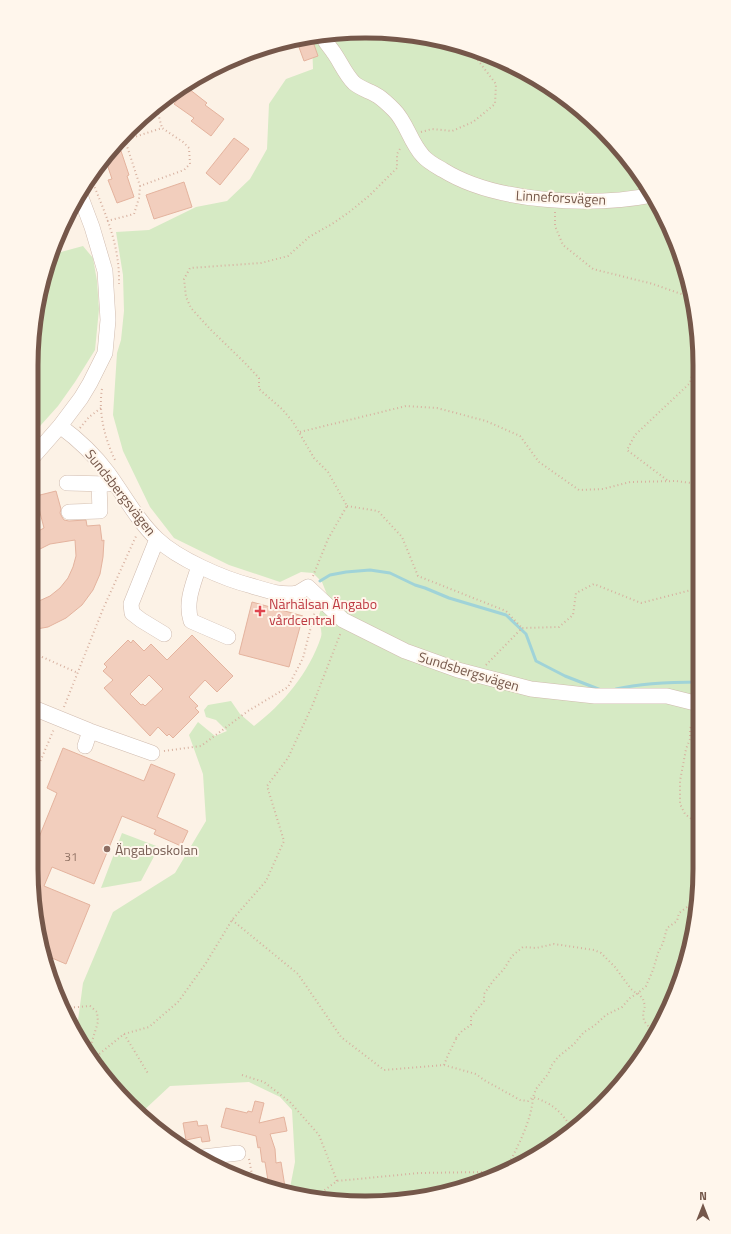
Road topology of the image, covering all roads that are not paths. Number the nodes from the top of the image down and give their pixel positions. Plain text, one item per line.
1 (326, 41) edge
2 (645, 196) edge
3 (82, 201) edge
4 (60, 426) junction
5 (38, 451) edge
6 (67, 483) dead end
7 (99, 484) junction
8 (115, 484) junction
9 (69, 512) dead end
10 (157, 539) junction
11 (199, 566) junction
12 (164, 634) dead end
13 (228, 637) dead end
14 (693, 702) edge
15 (38, 710) edge
16 (90, 731) junction
17 (85, 746) dead end
18 (152, 753) road end
19 (238, 1153) dead end
20 (210, 1156) edge

1 - 2 street, Linneforsvägen
3 - 4 street
4 - 5 street
4 - 8 street, Sundsbergsvägen
6 - 7 street
7 - 8 street
7 - 9 street
8 - 10 street, Sundsbergsvägen
10 - 11 street, Sundsbergsvägen
10 - 12 street
11 - 13 street
11 - 14 street, Sundsbergsvägen
15 - 16 street
16 - 17 street
16 - 18 street
19 - 20 street

